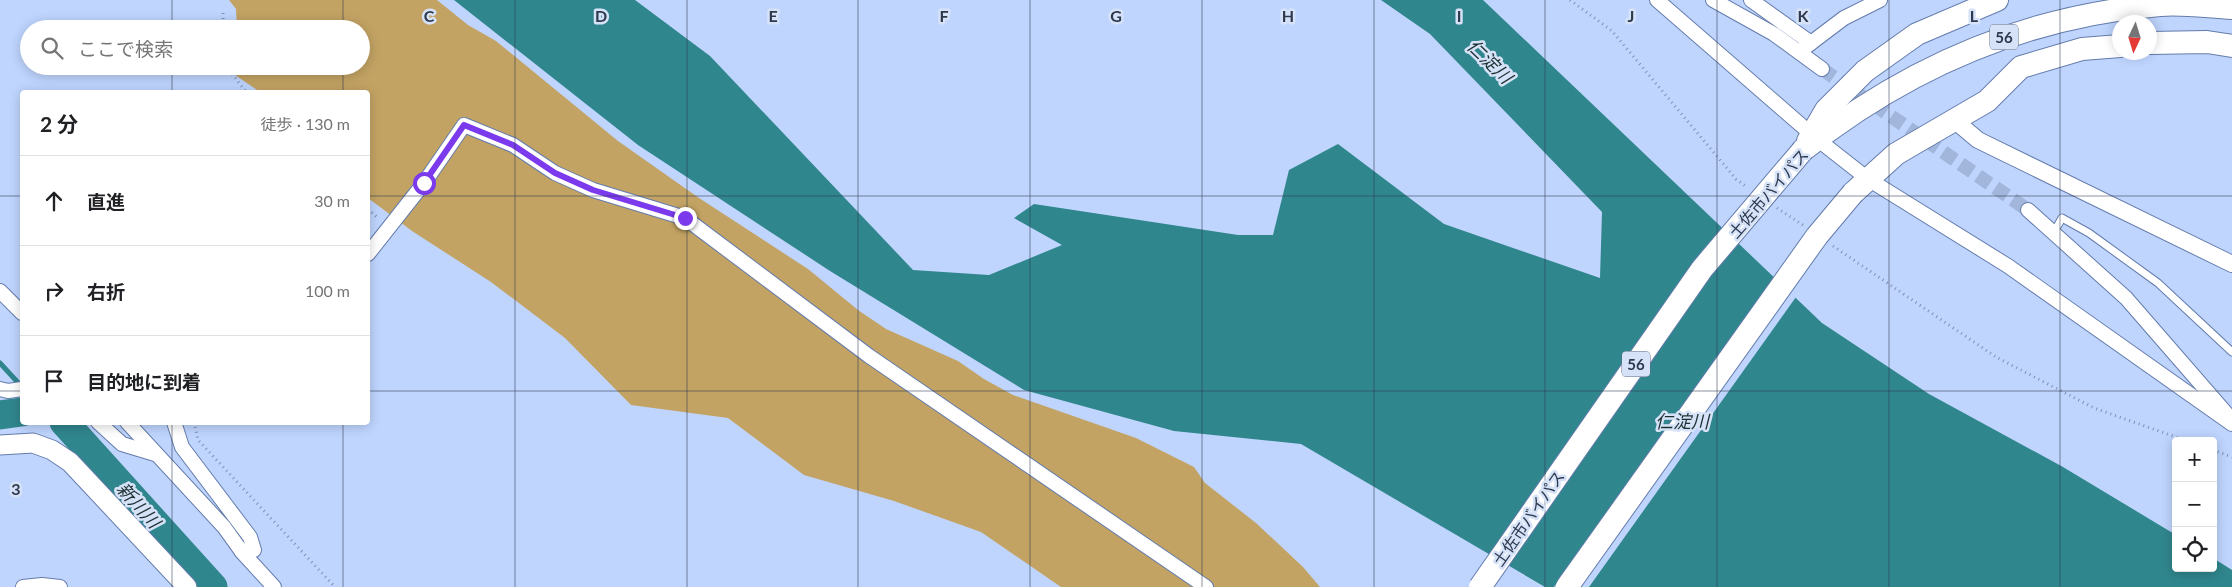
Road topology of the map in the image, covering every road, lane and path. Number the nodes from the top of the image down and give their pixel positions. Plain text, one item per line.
1 (1657, 0) edge
2 (1713, 0) edge
3 (1751, 0) edge
4 (1880, 0) edge
5 (1997, 0) edge
6 (2232, 8) edge
7 (223, 13) dead end
8 (223, 20) edge
9 (1811, 43) junction
10 (2157, 43) edge
11 (2232, 46) edge
12 (2112, 47) edge
13 (1799, 52) junction
14 (1822, 69) tunnel mouth
15 (233, 75) edge
16 (244, 90) edge
17 (1953, 119) junction
18 (1811, 141) junction
19 (1861, 186) junction
20 (2028, 210) tunnel mouth
21 (2054, 232) junction
22 (370, 251) edge
23 (2232, 264) edge
24 (0, 291) edge
25 (20, 310) edge
26 (2232, 352) edge
27 (1996, 357) dead end
28 (0, 389) edge
29 (20, 389) edge
30 (2232, 419) edge
31 (2232, 424) edge
32 (101, 425) edge
33 (130, 425) edge
34 (175, 425) edge
35 (195, 425) edge
36 (2176, 437) edge
37 (0, 445) edge
38 (2217, 451) edge
39 (156, 454) junction
40 (2232, 457) edge
41 (242, 552) junction
42 (23, 587) edge
43 (60, 587) edge
44 (188, 587) edge
45 (274, 587) edge
46 (335, 587) edge
47 (1206, 587) edge
48 (1480, 587) edge
49 (1567, 587) edge

1 - 18 street
2 - 13 street
3 - 9 street
4 - 9 street
5 - 18 highway
6 - 18 highway, 土佐市バイパス / 56
7 - 8 path
9 - 13 street
10 - 11 highway
12 - 17 highway, 56
13 - 14 street
15 - 16 path
17 - 19 highway, 56
17 - 23 street
18 - 19 street
18 - 48 highway, 土佐市バイパス / 56, bridge
19 - 31 street
19 - 49 highway, 56, bridge
20 - 21 street
21 - 26 lane
21 - 30 street
22 - 47 street
24 - 25 street
27 - 36 path
28 - 29 street
32 - 39 street
33 - 39 street
34 - 41 street
35 - 46 path
37 - 44 main road
38 - 40 path
39 - 41 street
41 - 45 street
42 - 43 street

